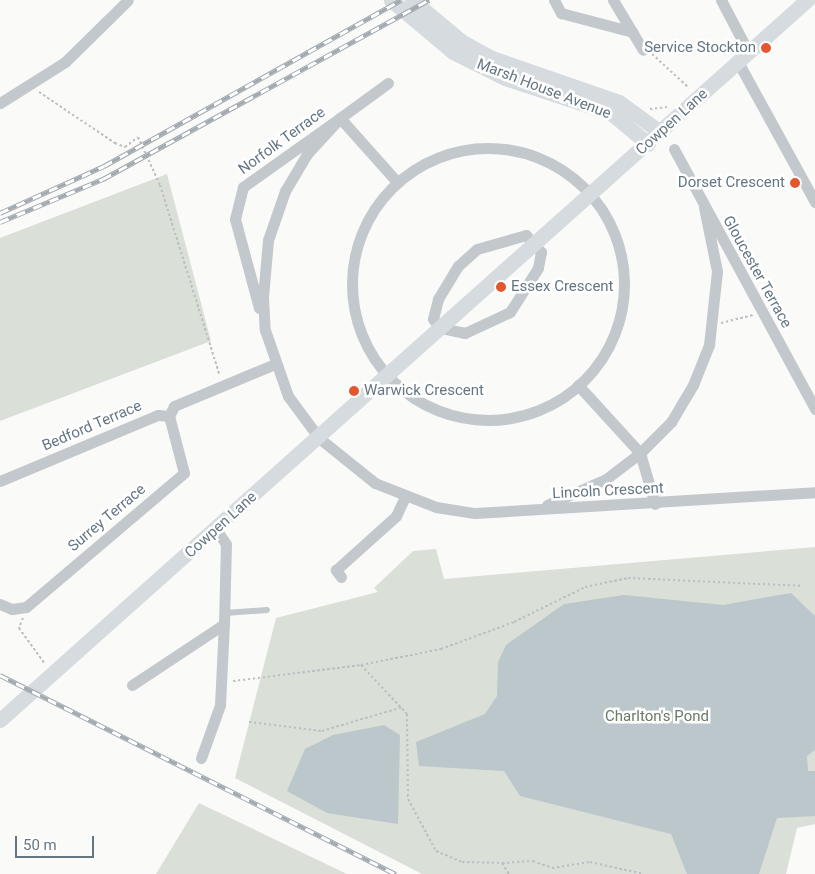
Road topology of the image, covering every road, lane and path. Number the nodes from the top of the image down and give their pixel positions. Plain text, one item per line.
1 (128, 0) edge
2 (391, 0) edge
3 (412, 0) edge
4 (554, 0) edge
5 (613, 0) edge
6 (721, 0) edge
7 (807, 0) edge
8 (435, 29) junction
9 (633, 32) junction
10 (643, 50) joint
11 (744, 57) junction
12 (388, 83) dead end
13 (30, 86) junction
14 (698, 97) junction
15 (0, 103) edge
16 (340, 118) junction
17 (660, 132) junction
18 (648, 144) junction
19 (674, 149) dead end
20 (396, 182) junction
21 (591, 193) junction
22 (815, 202) edge
23 (704, 207) junction
24 (536, 243) junction
25 (737, 266) junction
26 (717, 271) junction
27 (762, 312) junction
28 (712, 326) junction
29 (441, 328) junction
30 (265, 330) junction
31 (275, 364) junction
32 (388, 376) junction
33 (223, 386) junction
34 (578, 386) junction
35 (815, 409) edge
36 (169, 416) junction
37 (319, 438) junction
38 (640, 452) junction
39 (0, 481) edge
40 (815, 492) edge
41 (405, 497) junction
42 (655, 504) junction
43 (531, 510) junction
44 (216, 529) junction
45 (341, 577) dead end
46 (801, 586) dead end
47 (0, 604) edge
48 (26, 607) junction
49 (267, 610) dead end
50 (225, 612) junction
51 (224, 624) junction
52 (42, 660) dead end
53 (361, 665) junction
54 (222, 683) junction
55 (132, 685) dead end
56 (403, 707) junction
57 (0, 720) edge
58 (249, 722) dead end
59 (201, 758) dead end
60 (502, 863) junction
61 (509, 874) edge
62 (644, 874) edge

1 - 13 street
2 - 8 street, Marsh House Avenue
3 - 8 street, Marsh House Avenue
4 - 9 street
5 - 9 street
6 - 11 street
7 - 11 street, Cowpen Lane
8 - 17 street, Marsh House Avenue
8 - 18 street, Marsh House Avenue
9 - 10 street
10 - 14 path
11 - 14 street, Cowpen Lane
11 - 22 street
12 - 16 street
13 - 15 street
13 - 33 path
14 - 17 street, Cowpen Lane
16 - 20 street, Norfolk Terrace
16 - 30 street
16 - 30 street, Norfolk Terrace
17 - 18 street, Cowpen Lane
18 - 21 street, Cowpen Lane
19 - 23 street, Gloucester Terrace
20 - 21 street
20 - 32 street
21 - 24 street, Cowpen Lane
21 - 34 street
23 - 25 street, Gloucester Terrace
23 - 26 street
24 - 29 street, Cowpen Lane
24 - 29 street
24 - 29 street
25 - 26 street
25 - 27 street, Gloucester Terrace
26 - 28 street
27 - 28 path
27 - 35 street, Gloucester Terrace
28 - 38 street
29 - 32 street, Cowpen Lane
30 - 31 street
31 - 33 street
31 - 37 street
32 - 34 street
32 - 37 street, Cowpen Lane
33 - 36 street
34 - 38 street
36 - 39 street, Bedford Terrace
36 - 48 street, Surrey Terrace
37 - 41 street, Lincoln Crescent
37 - 44 street, Cowpen Lane
38 - 42 street
38 - 43 street
40 - 42 street, Lincoln Crescent
41 - 43 street, Lincoln Crescent
41 - 45 street
42 - 43 street, Lincoln Crescent
44 - 50 street
44 - 57 street, Cowpen Lane
46 - 53 path
47 - 48 street
48 - 52 path
49 - 50 lane
50 - 51 street
51 - 54 street
51 - 55 street
53 - 54 path
53 - 56 path
54 - 59 street
56 - 58 path
56 - 60 path
60 - 61 path
60 - 62 path

